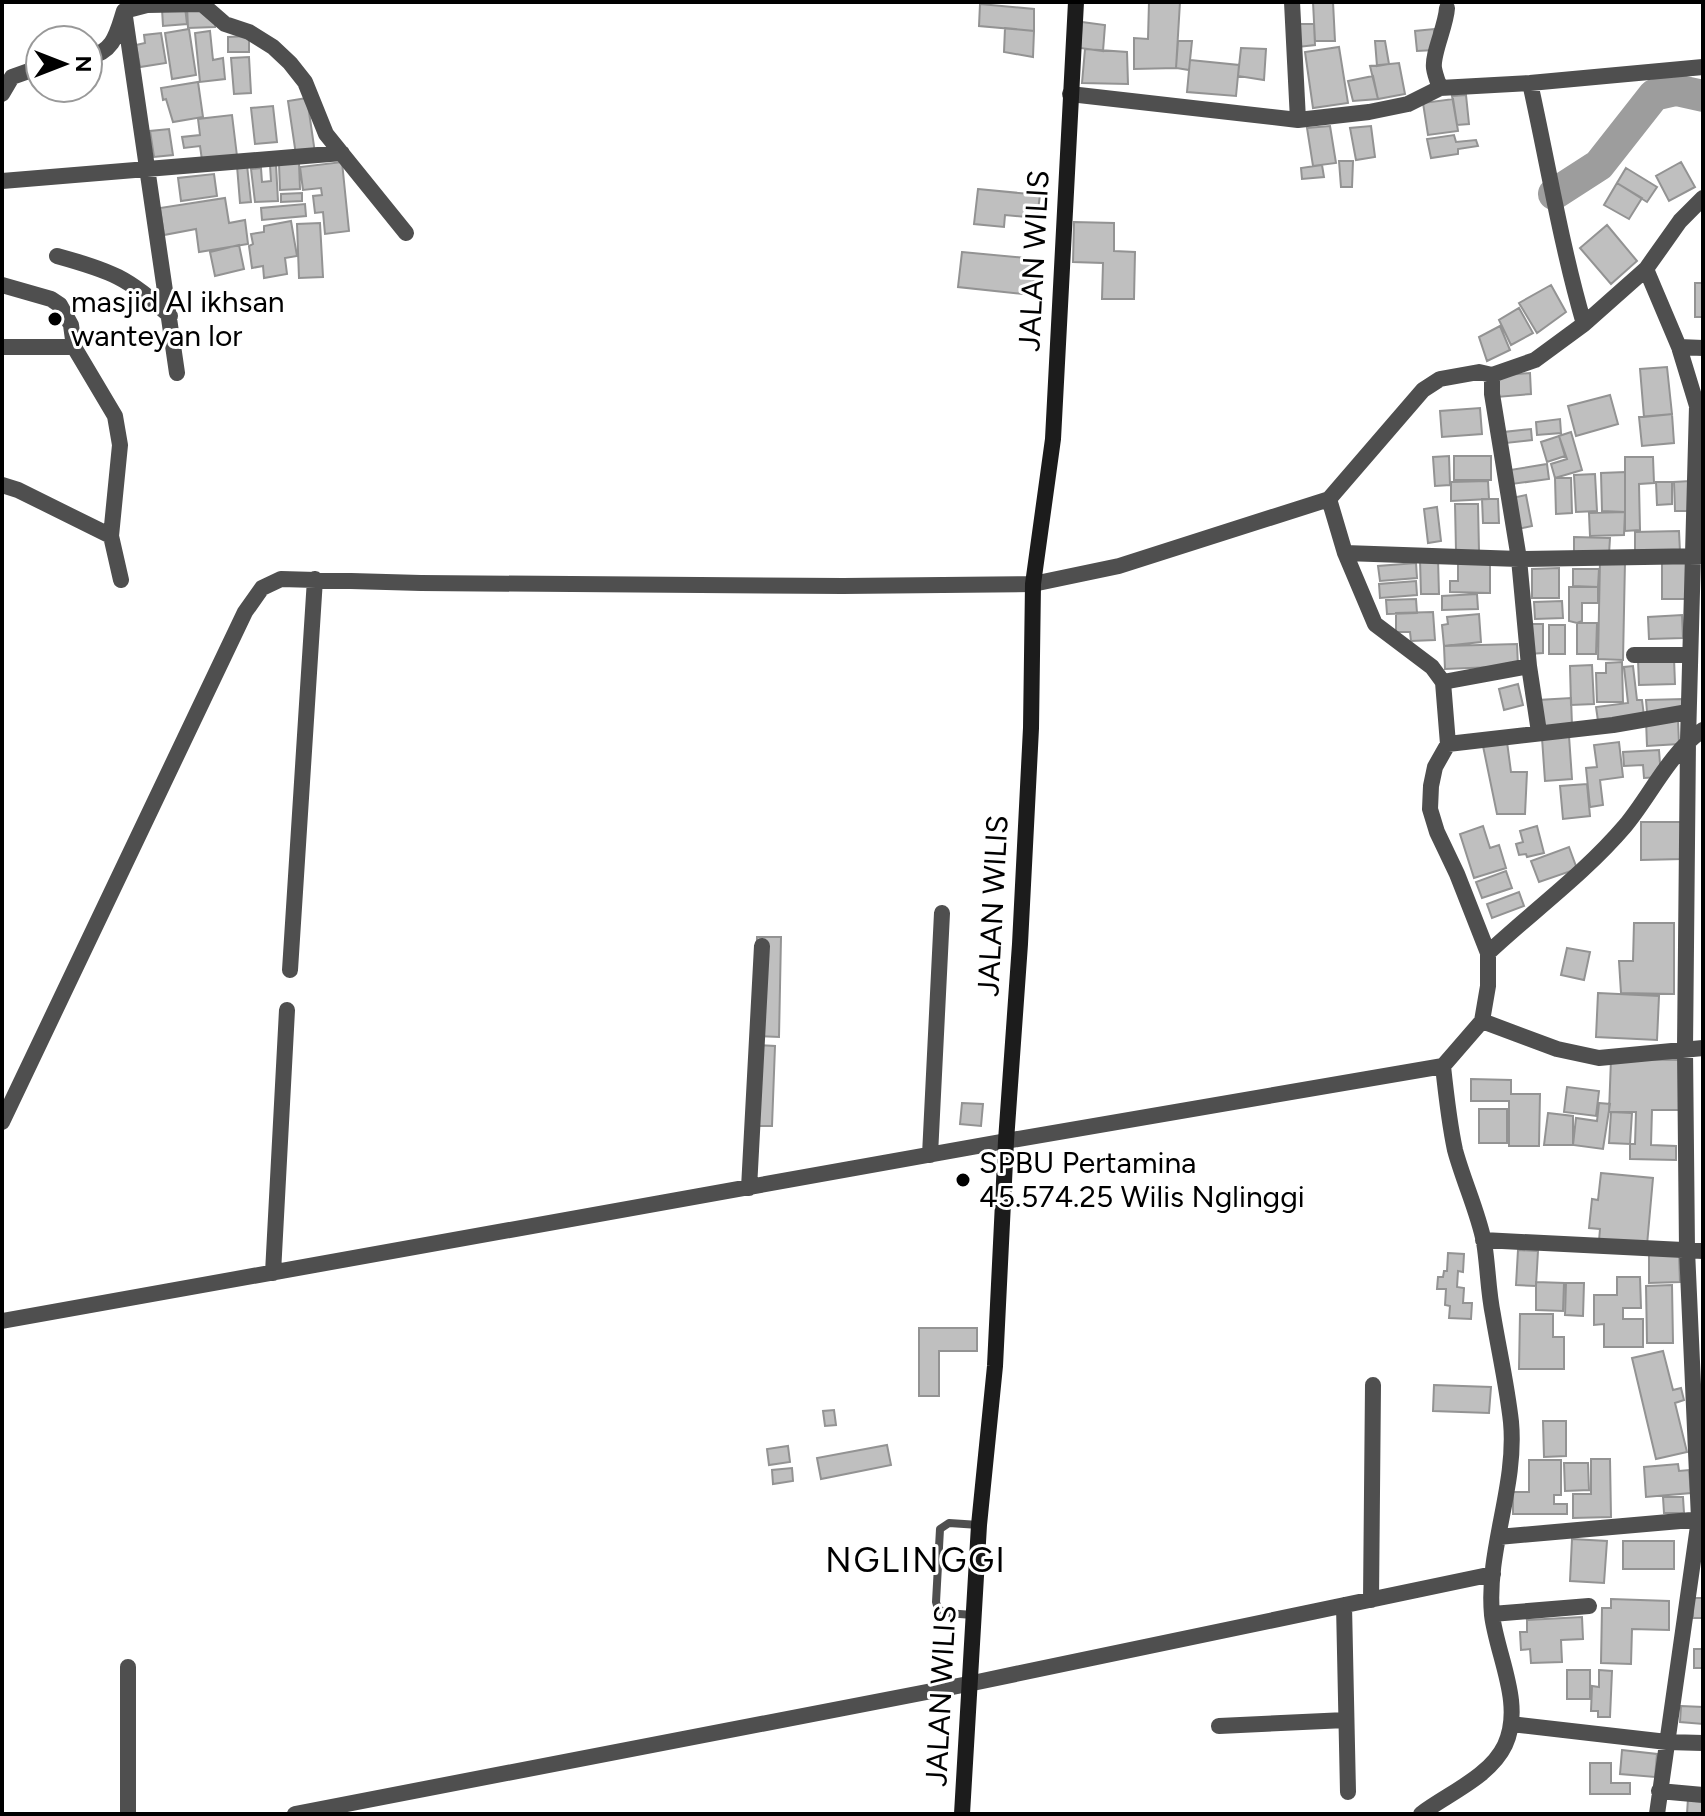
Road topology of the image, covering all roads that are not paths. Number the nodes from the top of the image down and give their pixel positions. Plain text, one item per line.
1 (1076, 2) edge
2 (1292, 2) edge
3 (1447, 8) dead end
4 (124, 11) junction
5 (104, 52) edge
6 (1703, 67) edge
7 (24, 73) edge
8 (1530, 83) junction
9 (1440, 88) junction
10 (2, 94) edge
11 (1070, 94) junction
12 (1298, 120) junction
13 (342, 153) junction
14 (148, 170) junction
15 (2, 181) edge
16 (1703, 198) edge
17 (406, 233) dead end
18 (57, 256) dead end
19 (1646, 269) junction
20 (2, 285) edge
21 (170, 316) junction
22 (1584, 324) junction
23 (2, 347) edge
24 (74, 347) junction
25 (1679, 347) junction
26 (1703, 348) edge
27 (177, 373) dead end
28 (1492, 375) junction
29 (2, 485) edge
30 (1329, 499) junction
31 (111, 536) junction
32 (1345, 553) junction
33 (1699, 556) edge
34 (1519, 559) junction
35 (315, 579) junction
36 (121, 580) dead end
37 (1033, 584) junction
38 (1634, 655) dead end
39 (1690, 655) junction
40 (1529, 666) junction
41 (1443, 682) junction
42 (1688, 712) junction
43 (1703, 730) edge
44 (1539, 732) junction
45 (1688, 740) junction
46 (1448, 744) junction
47 (1695, 824) edge
48 (942, 913) dead end
49 (762, 946) dead end
50 (1488, 953) junction
51 (290, 970) dead end
52 (287, 1010) dead end
53 (1482, 1021) junction
54 (1703, 1048) edge
55 (1685, 1049) junction
56 (1443, 1066) junction
57 (2, 1122) edge
58 (1006, 1141) junction
59 (930, 1155) junction
60 (749, 1188) junction
61 (1483, 1240) junction
62 (1695, 1250) edge
63 (273, 1273) junction
64 (2, 1321) edge
65 (1373, 1385) dead end
66 (1701, 1519) edge
67 (979, 1525) junction
68 (1498, 1537) junction
69 (1493, 1574) junction
70 (1371, 1600) junction
71 (1344, 1605) junction
72 (1589, 1606) dead end
73 (1492, 1614) junction
74 (973, 1615) junction
75 (128, 1667) dead end
76 (968, 1684) junction
77 (1346, 1720) junction
78 (1511, 1724) junction
79 (1219, 1726) dead end
80 (1667, 1742) junction
81 (1703, 1743) edge
82 (1659, 1791) junction
83 (1348, 1792) dead end
84 (1703, 1795) edge
85 (128, 1814) edge
86 (295, 1814) edge
87 (962, 1814) edge
88 (1421, 1814) edge
89 (1657, 1814) edge

1 - 11 main road, JALAN WILIS
2 - 12 street
3 - 9 street
4 - 5 street
4 - 13 street
4 - 14 street
6 - 8 street
7 - 10 street
8 - 9 street
8 - 22 street
9 - 12 street
11 - 12 street
11 - 37 main road, JALAN WILIS
13 - 14 street
13 - 17 street
14 - 15 street
14 - 21 street
16 - 19 street
18 - 21 street
19 - 22 street
19 - 25 street
20 - 24 street
21 - 27 street
22 - 28 street
23 - 24 street
24 - 31 street
25 - 26 street
25 - 33 street
28 - 30 street
28 - 34 street
29 - 31 street
30 - 32 street
30 - 37 street
31 - 36 street
32 - 34 street
32 - 41 street
33 - 34 street
33 - 39 street
34 - 40 street
35 - 37 street
35 - 51 street
35 - 57 street
37 - 58 main road, JALAN WILIS
38 - 39 street
39 - 42 street
40 - 41 street
40 - 44 street
41 - 46 street
42 - 44 street
42 - 45 street
43 - 45 street
44 - 46 street
45 - 47 street
45 - 50 street
46 - 50 street
47 - 55 street
48 - 59 street
49 - 60 street
50 - 53 street
52 - 63 street
53 - 55 street
53 - 56 street
54 - 55 street
55 - 62 street
56 - 58 street
56 - 61 street
58 - 59 street
58 - 67 main road, JALAN WILIS
59 - 60 street
60 - 63 street
61 - 62 street
61 - 68 street
62 - 66 street
63 - 64 street
65 - 70 street
66 - 68 street
66 - 80 street
67 - 74 main road, JALAN WILIS
67 - 74 lane
68 - 69 street
69 - 70 street
69 - 73 street
70 - 71 street
71 - 76 street
71 - 77 street
72 - 73 street
73 - 78 street
74 - 76 main road, JALAN WILIS
75 - 85 street
76 - 86 street
76 - 87 main road, JALAN WILIS
77 - 79 street
77 - 83 street
78 - 80 street
78 - 88 street
80 - 81 street
80 - 82 street
82 - 84 street
82 - 89 street

